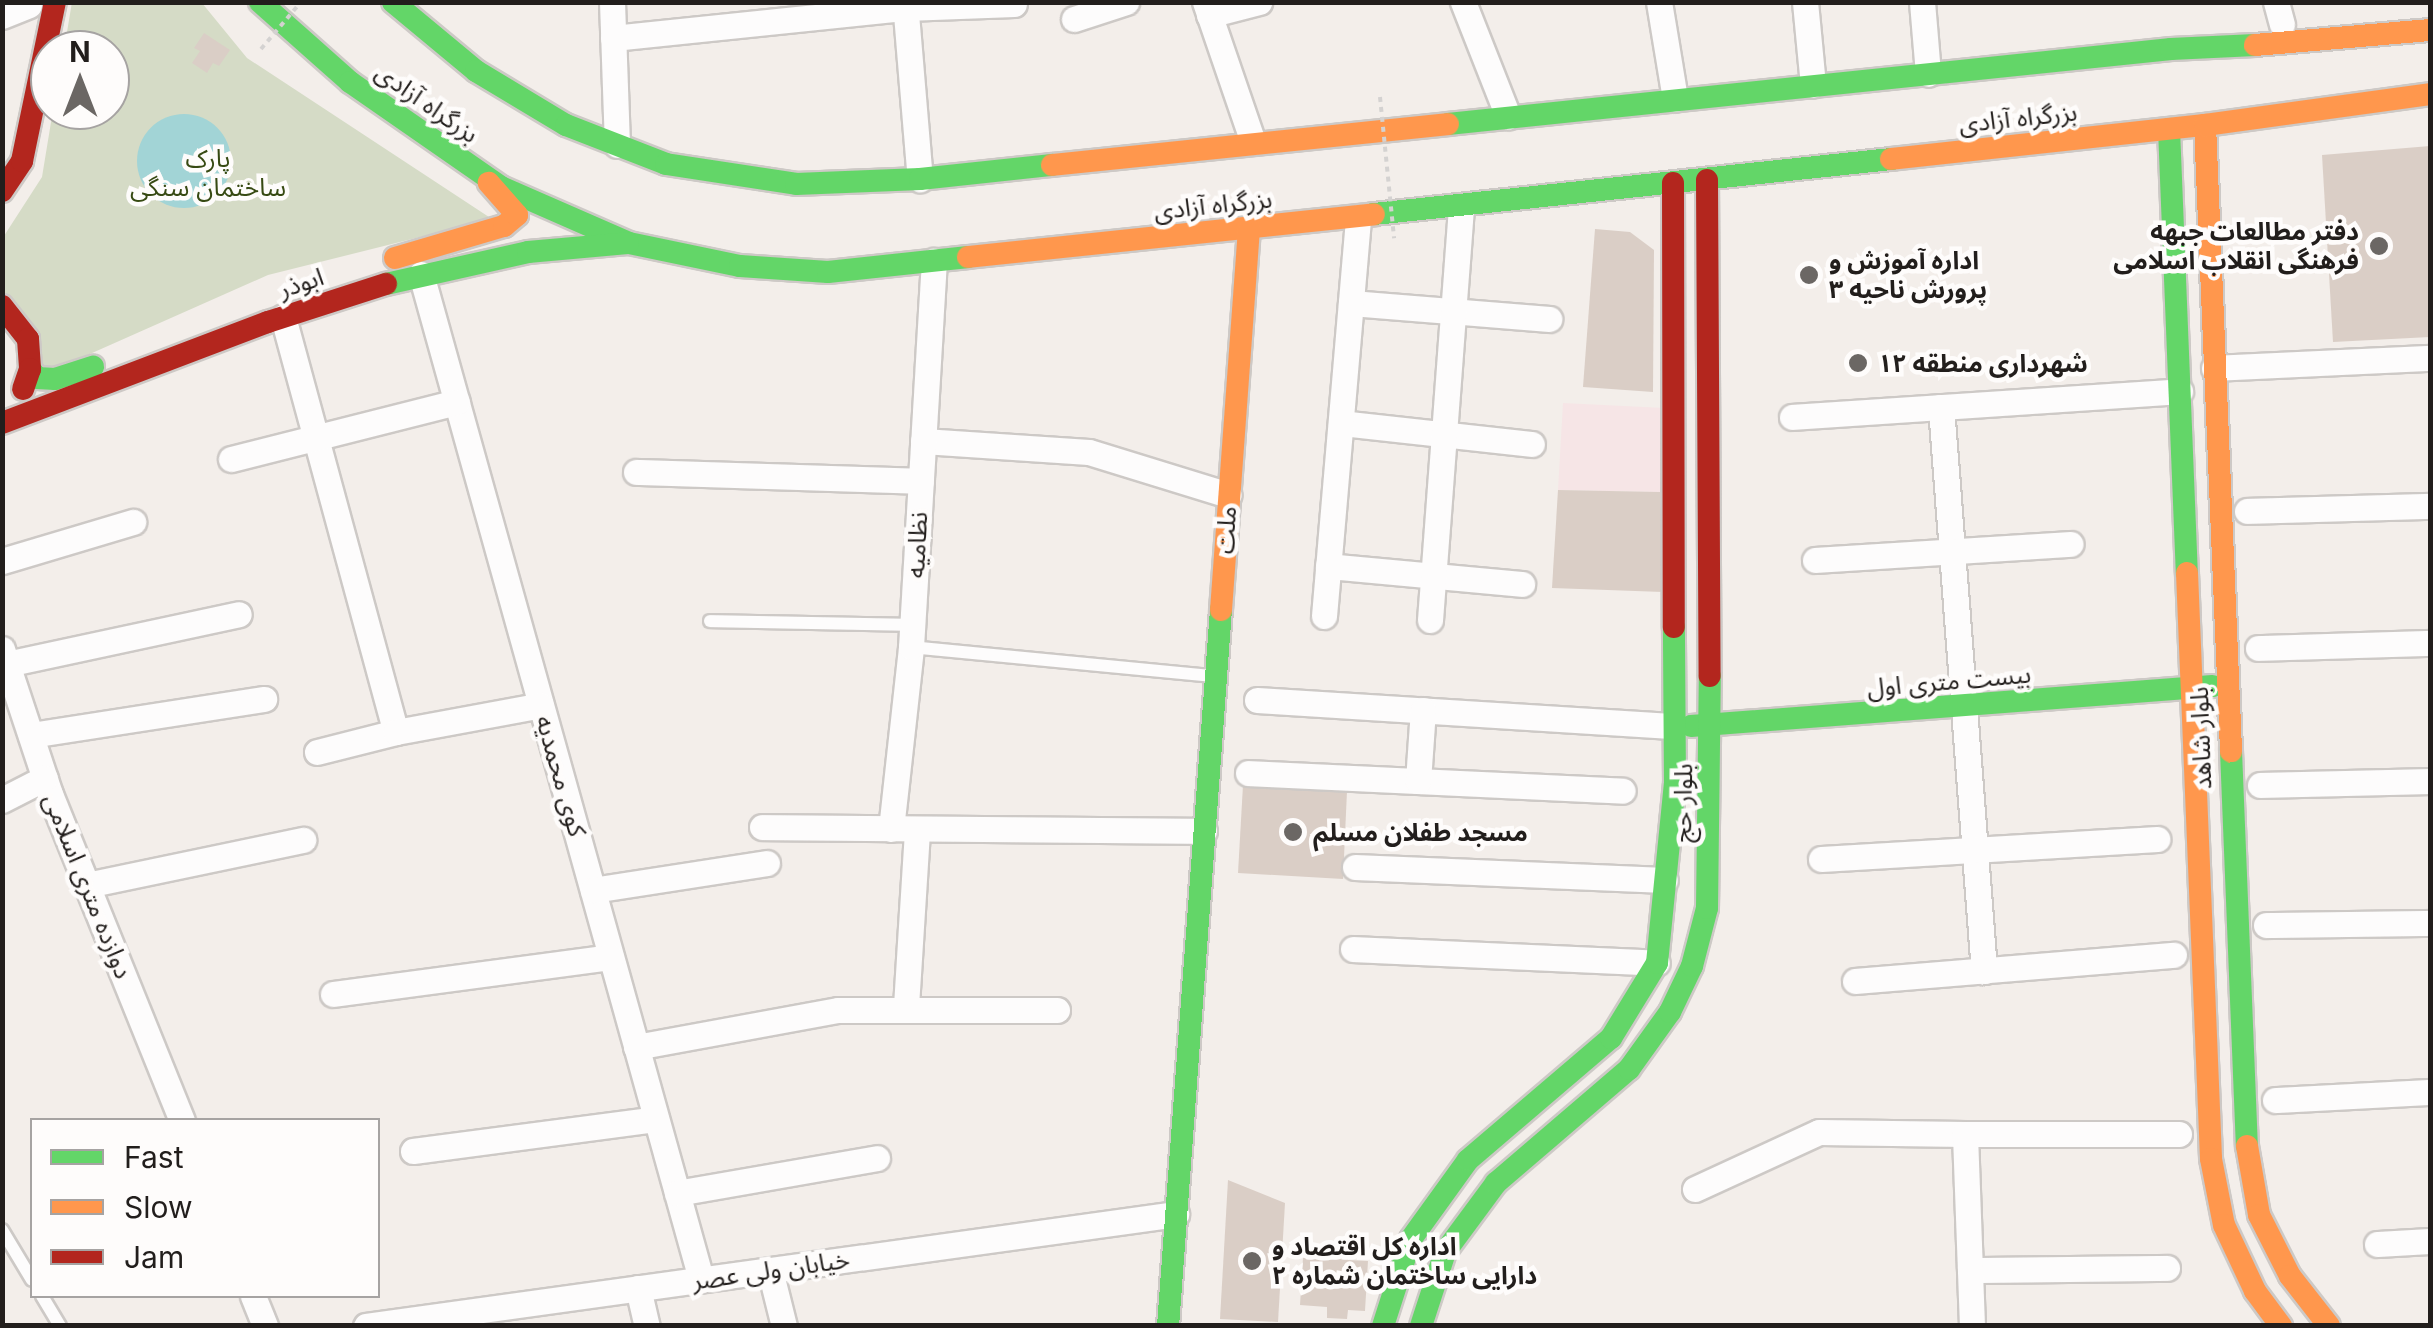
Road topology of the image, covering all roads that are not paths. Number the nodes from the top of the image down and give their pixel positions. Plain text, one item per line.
1 (55, 2) edge
2 (260, 2) edge
3 (392, 2) edge
4 (612, 2) edge
5 (1126, 2) edge
6 (1260, 2) edge
7 (1464, 2) edge
8 (1658, 2) edge
9 (1805, 2) edge
10 (1922, 2) edge
11 (28, 4) edge
12 (1014, 4) edge
13 (905, 6) edge
14 (2430, 6) edge
15 (1207, 9) edge
16 (419, 13) edge
17 (2279, 13) edge
18 (2, 16) edge
19 (1074, 20) dead end
20 (44, 30) edge
21 (51, 30) edge
22 (2430, 30) edge
23 (613, 38) junction
24 (2171, 49) junction
25 (1928, 74) junction
26 (1814, 85) junction
27 (2430, 94) edge
28 (1675, 99) junction
29 (1508, 116) junction
30 (2245, 119) junction
31 (2411, 120) dead end
32 (2206, 125) junction
33 (30, 126) edge
34 (2169, 129) junction
35 (1253, 142) junction
36 (617, 145) junction
37 (481, 175) junction
38 (920, 179) junction
39 (1708, 180) junction
40 (1673, 184) junction
41 (2208, 188) junction
42 (2172, 191) junction
43 (2, 192) edge
44 (1461, 206) junction
45 (1358, 217) junction
46 (1248, 229) junction
47 (1708, 230) junction
48 (1673, 233) junction
49 (629, 243) junction
50 (934, 261) junction
51 (418, 263) junction
52 (1351, 303) junction
53 (2, 306) edge
54 (1453, 311) junction
55 (283, 317) junction
56 (1549, 319) dead end
57 (2430, 358) edge
58 (2214, 368) junction
59 (30, 369) junction
60 (2180, 391) junction
61 (456, 402) junction
62 (1941, 407) junction
63 (2, 412) edge
64 (1792, 417) dead end
65 (2, 423) edge
66 (1341, 424) junction
67 (1444, 434) junction
68 (316, 440) junction
69 (923, 441) junction
70 (1532, 444) dead end
71 (231, 458) dead end
72 (636, 472) dead end
73 (921, 481) junction
74 (1229, 494) junction
75 (2430, 506) edge
76 (2247, 511) dead end
77 (133, 522) dead end
78 (2071, 544) dead end
79 (1954, 550) junction
80 (1815, 560) dead end
81 (2, 561) edge
82 (1328, 566) junction
83 (1433, 576) junction
84 (1522, 584) dead end
85 (239, 614) dead end
86 (1324, 616) dead end
87 (1430, 620) dead end
88 (710, 622) dead end
89 (912, 636) junction
90 (2430, 643) edge
91 (2258, 648) dead end
92 (4, 659) edge
93 (1216, 676) junction
94 (2226, 685) junction
95 (2192, 686) junction
96 (264, 699) dead end
97 (1258, 700) dead end
98 (541, 705) junction
99 (1967, 708) junction
100 (1423, 710) junction
101 (1675, 726) junction
102 (1711, 726) junction
103 (396, 732) junction
104 (30, 735) junction
105 (317, 752) dead end
106 (1248, 773) dead end
107 (45, 778) junction
108 (1418, 781) junction
109 (2430, 781) edge
110 (2260, 786) dead end
111 (1622, 791) dead end
112 (2, 800) edge
113 (762, 827) dead end
114 (904, 829) junction
115 (1204, 830) junction
116 (2157, 839) dead end
117 (303, 840) dead end
118 (1976, 850) junction
119 (1821, 860) dead end
120 (767, 863) dead end
121 (1355, 867) dead end
122 (1665, 880) junction
123 (87, 885) junction
124 (593, 890) junction
125 (2430, 923) edge
126 (2266, 925) dead end
127 (1353, 949) dead end
128 (2174, 955) dead end
129 (611, 957) junction
130 (1658, 963) junction
131 (1984, 971) junction
132 (1855, 982) dead end
133 (332, 994) dead end
134 (906, 1006) junction
135 (1056, 1010) dead end
136 (636, 1047) junction
137 (2430, 1092) edge
138 (2275, 1100) dead end
139 (181, 1118) edge
140 (656, 1119) junction
141 (1965, 1134) junction
142 (2179, 1134) dead end
143 (2210, 1134) junction
144 (2246, 1134) junction
145 (413, 1151) dead end
146 (877, 1158) dead end
147 (1695, 1189) dead end
148 (677, 1193) junction
149 (1176, 1214) junction
150 (2, 1230) edge
151 (2430, 1241) edge
152 (2377, 1244) dead end
153 (2167, 1268) dead end
154 (770, 1270) junction
155 (1970, 1270) junction
156 (30, 1277) edge
157 (701, 1279) junction
158 (638, 1288) junction
159 (43, 1298) edge
160 (253, 1298) edge
161 (461, 1319) edge
162 (1384, 1321) edge
163 (60, 1326) edge
164 (265, 1326) edge
165 (366, 1326) edge
166 (647, 1326) edge
167 (784, 1326) edge
168 (1168, 1326) edge
169 (1412, 1326) edge
170 (1421, 1326) edge
171 (1972, 1326) edge
172 (2281, 1326) edge
173 (2329, 1326) edge

1 - 21 main road
2 - 37 main road, بزرگراه آزادی
3 - 16 main road
4 - 23 street
5 - 19 street
6 - 15 street
7 - 29 street
8 - 28 street
9 - 26 street
10 - 25 street
11 - 18 street
11 - 20 main road
12 - 13 street
13 - 23 street
13 - 38 street
14 - 17 main road
15 - 35 street
16 - 36 main road
17 - 24 main road
22 - 24 main road
23 - 36 street
24 - 25 main road
25 - 26 main road
26 - 28 main road
27 - 30 main road, بزرگراه آزادی
28 - 29 main road
29 - 35 main road
30 - 31 main road, بزرگراه آزادی
30 - 32 main road, بزرگراه آزادی
32 - 34 main road, بزرگراه آزادی
32 - 41 main road, بلوار شاهد
33 - 43 main road
34 - 39 main road, بزرگراه آزادی
34 - 42 main road, بلوار شاهد
35 - 38 main road
36 - 38 main road
37 - 49 main road, بزرگراه آزادی
37 - 51 main road, ابوذر
39 - 40 main road, بزرگراه آزادی
39 - 47 main road, بلوار حج
40 - 44 main road, بزرگراه آزادی
40 - 48 main road, بلوار حج
41 - 42 main road
41 - 58 main road, بلوار شاهد
42 - 60 main road, بلوار شاهد
44 - 45 main road, بزرگراه آزادی
44 - 54 street
45 - 46 main road, بزرگراه آزادی
45 - 52 street
46 - 50 main road, بزرگراه آزادی
46 - 74 main road, ملت
47 - 48 main road
47 - 102 main road, بلوار حج
48 - 101 main road, بلوار حج
49 - 50 main road, بزرگراه آزادی
49 - 51 main road, ابوذر
50 - 69 street, نظامیه
51 - 55 main road, ابوذر
51 - 59 main road, ابوذر
51 - 61 street, کوی محمدیه
52 - 54 street
52 - 66 street
53 - 59 main road
54 - 56 street
54 - 67 street
55 - 65 main road, ابوذر
55 - 68 street
57 - 58 street
58 - 94 main road, بلوار شاهد
59 - 63 main road
60 - 62 street
60 - 95 main road, بلوار شاهد
61 - 68 street
61 - 98 street, کوی محمدیه
62 - 64 street
62 - 79 street
66 - 67 street
66 - 82 street
67 - 70 street
67 - 83 street
68 - 71 street
68 - 103 street
69 - 73 street, نظامیه
69 - 74 street
72 - 73 street
73 - 89 street, نظامیه
74 - 93 main road, ملت
75 - 76 street
77 - 81 street
78 - 79 street
79 - 80 street
79 - 99 street
82 - 83 street
82 - 86 street
83 - 84 street
83 - 87 street
85 - 92 street
88 - 89 lane
89 - 93 lane
89 - 114 street, نظامیه
90 - 91 street
92 - 104 street, دوازده متری اسلامی
93 - 115 main road, ملت
94 - 95 main road, بیست متری اول
94 - 144 main road, بلوار شاهد
95 - 99 main road, بیست متری اول
95 - 143 main road, بلوار شاهد
96 - 104 street
97 - 100 street
98 - 103 street
98 - 124 street, کوی محمدیه
99 - 102 main road, بیست متری اول
99 - 118 street
100 - 101 street
100 - 108 street
101 - 102 main road, بیست متری اول
101 - 122 main road, بلوار حج
102 - 170 main road, بلوار حج
103 - 105 street
104 - 107 street, دوازده متری اسلامی
106 - 108 street
107 - 112 street
107 - 123 street, دوازده متری اسلامی
108 - 111 street
109 - 110 street
113 - 114 street
114 - 115 street
114 - 134 street, نظامیه
115 - 149 main road, ملت
116 - 118 street
117 - 123 street
118 - 119 street
118 - 131 street
120 - 124 street
121 - 122 street
122 - 130 main road, بلوار حج
123 - 139 street, دوازده متری اسلامی
124 - 129 street, کوی محمدیه
125 - 126 street
127 - 130 street
128 - 131 street
129 - 133 street
129 - 136 street, کوی محمدیه
130 - 162 main road, بلوار حج
131 - 132 street
134 - 135 street
134 - 136 street
136 - 140 street, کوی محمدیه
137 - 138 street
140 - 145 street
140 - 148 street, کوی محمدیه
141 - 142 street
141 - 147 street
141 - 155 street
143 - 144 main road
143 - 172 main road, بلوار شاهد
144 - 173 main road, بلوار شاهد
146 - 148 street
148 - 157 street, کوی محمدیه
149 - 154 street, خیابان ولی عصر
149 - 168 main road, ملت
150 - 156 lane
151 - 152 street
153 - 155 street
154 - 157 street, خیابان ولی عصر
154 - 167 street
155 - 171 street
157 - 158 street, خیابان ولی عصر
158 - 161 street, خیابان ولی عصر
158 - 166 street
159 - 163 lane
160 - 164 street
161 - 165 street, خیابان ولی عصر
162 - 169 main road

